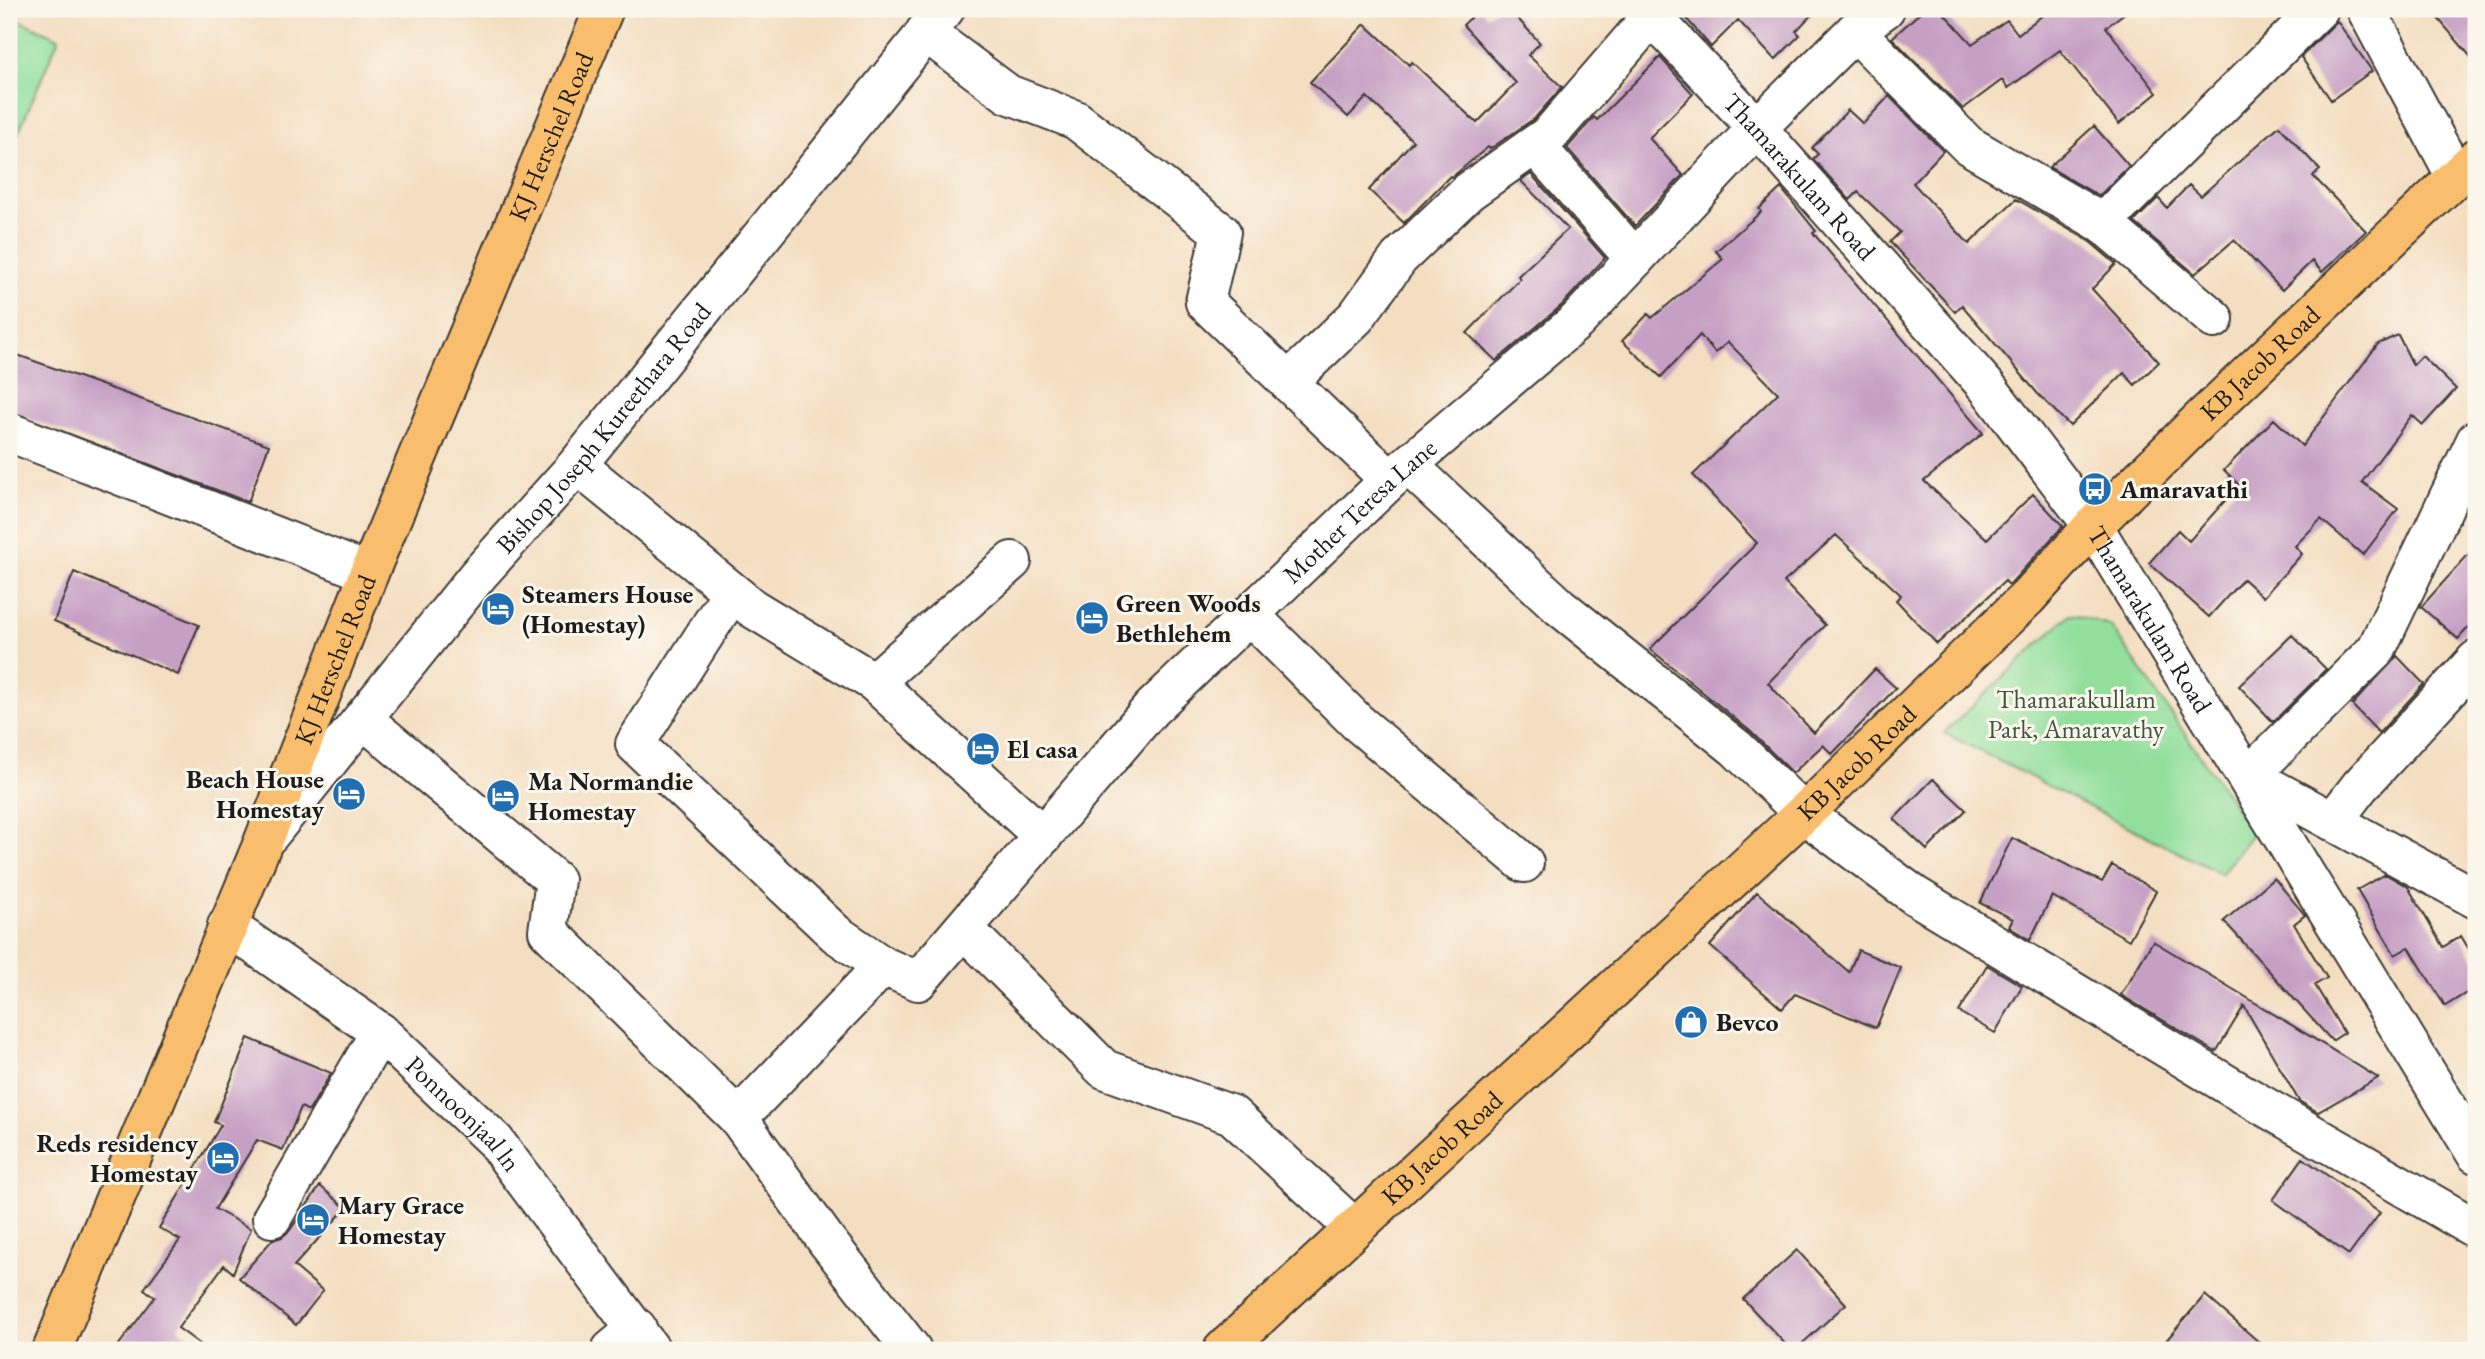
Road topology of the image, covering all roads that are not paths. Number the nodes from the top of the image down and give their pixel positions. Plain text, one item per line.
1 (604, 9) edge
2 (1885, 9) edge
3 (2319, 9) edge
4 (2366, 9) edge
5 (1648, 12) edge
6 (935, 20) edge
7 (1855, 31) junction
8 (1757, 128) junction
9 (1535, 145) junction
10 (2466, 168) edge
11 (2102, 223) junction
12 (1635, 259) junction
13 (2214, 319) dead end
14 (1288, 382) junction
15 (9, 432) edge
16 (2476, 440) edge
17 (578, 465) junction
18 (1399, 472) junction
19 (2093, 526) junction
20 (1012, 561) dead end
21 (369, 573) junction
22 (732, 592) junction
23 (1250, 615) junction
24 (2476, 660) edge
25 (874, 682) junction
26 (363, 719) junction
27 (2249, 776) junction
28 (1803, 813) junction
29 (2333, 821) junction
30 (1044, 836) junction
31 (262, 845) junction
32 (1524, 863) dead end
33 (2476, 899) edge
34 (227, 926) junction
35 (964, 929) junction
36 (883, 966) junction
37 (380, 1032) junction
38 (738, 1118) junction
39 (2476, 1154) edge
40 (272, 1218) dead end
41 (1354, 1228) junction
42 (2476, 1229) edge
43 (633, 1343) edge
44 (52, 1350) edge
45 (912, 1350) edge
46 (1223, 1350) edge

1 - 21 main road, KJ Herschel Road
2 - 7 street, Mother Teresa Lane
3 - 11 street
4 - 10 street
5 - 8 street, Thamarakulam Road
5 - 9 street
6 - 14 street
6 - 17 street, Bishop Joseph Kureethara Road
7 - 8 street, Mother Teresa Lane
7 - 11 street
8 - 12 street, Mother Teresa Lane
8 - 19 street, Thamarakulam Road
9 - 12 street
9 - 14 street
10 - 19 main road, KB Jacob Road
11 - 13 street
12 - 18 street, Mother Teresa Lane
14 - 18 street
15 - 21 street
16 - 27 street
17 - 22 street
17 - 26 street, Bishop Joseph Kureethara Road
18 - 23 street, Mother Teresa Lane
18 - 28 street
19 - 27 street, Thamarakulam Road
19 - 28 main road, KB Jacob Road
20 - 25 street
21 - 31 main road, KJ Herschel Road
22 - 25 street
22 - 36 street
23 - 30 street, Mother Teresa Lane
23 - 32 street
24 - 29 street
25 - 30 street
26 - 31 street, Bishop Joseph Kureethara Road
26 - 38 street
27 - 29 street
27 - 39 street, Thamarakulam Road
28 - 41 main road, KB Jacob Road
28 - 42 street
29 - 33 street
30 - 35 street, Mother Teresa Lane
31 - 34 main road, KJ Herschel Road
34 - 37 street, Ponnoonjaal ln
34 - 44 main road, KJ Herschel Road
35 - 36 street, Mother Teresa Lane
35 - 41 street
36 - 38 street
37 - 40 street
37 - 43 street, Ponnoonjaal ln
38 - 45 street
41 - 46 main road, KB Jacob Road

